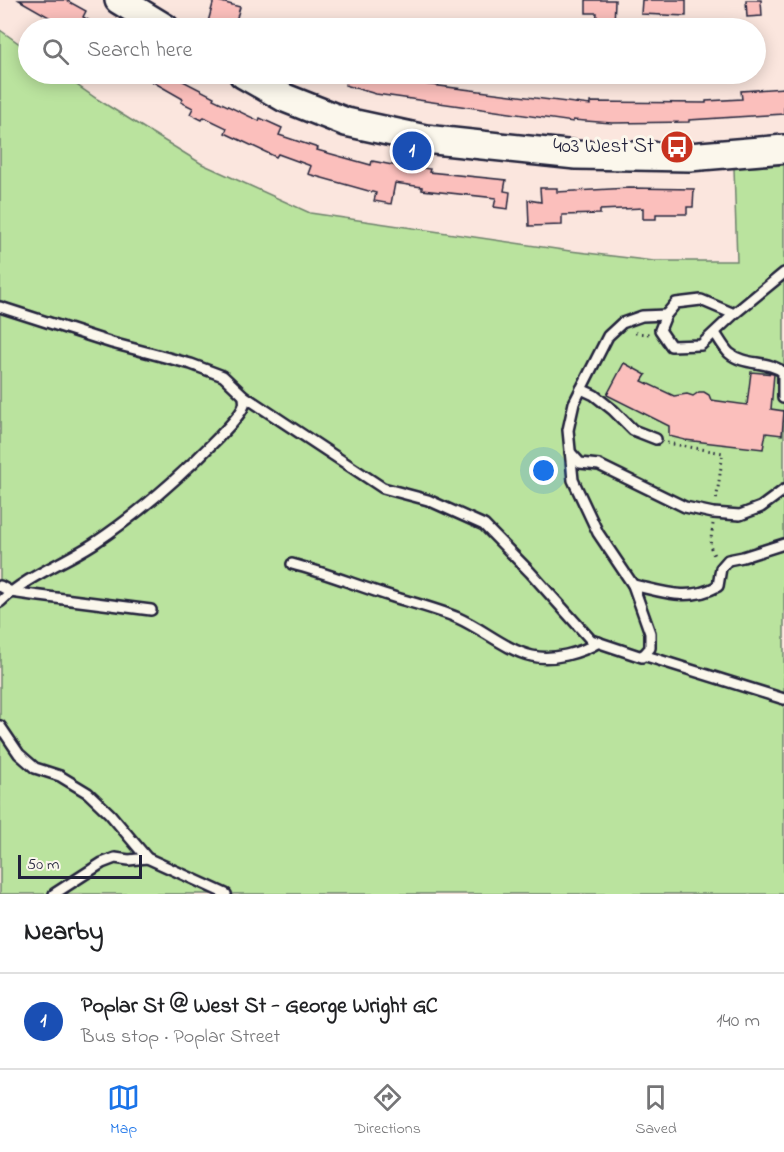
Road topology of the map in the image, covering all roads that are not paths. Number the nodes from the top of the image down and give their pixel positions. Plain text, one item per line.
1 (119, 0) edge
2 (149, 18) edge
3 (260, 84) edge
4 (784, 149) edge
5 (784, 273) edge
6 (0, 307) edge
7 (734, 314) junction
8 (666, 315) junction
9 (715, 333) junction
10 (581, 389) junction
11 (244, 396) junction
12 (783, 398) edge
13 (656, 439) road end
14 (570, 452) junction
15 (784, 490) edge
16 (784, 544) edge
17 (292, 564) dead end
18 (633, 585) junction
19 (0, 586) edge
20 (11, 592) junction
21 (0, 602) edge
22 (151, 610) dead end
23 (599, 642) junction
24 (643, 655) junction
25 (784, 699) edge
26 (0, 726) edge
27 (147, 858) junction
28 (54, 894) edge
29 (226, 894) edge

1 - 2 street
3 - 4 street
5 - 7 lane
6 - 11 lane
7 - 8 lane
7 - 9 lane
8 - 9 lane
8 - 10 lane
9 - 12 lane
10 - 13 lane
10 - 14 lane
11 - 20 lane
11 - 23 lane
14 - 15 lane
14 - 18 lane
16 - 18 lane
17 - 23 lane
18 - 24 lane
19 - 20 lane
20 - 21 lane
20 - 22 lane
23 - 24 lane
24 - 25 lane
26 - 27 lane
27 - 28 lane
27 - 29 lane

